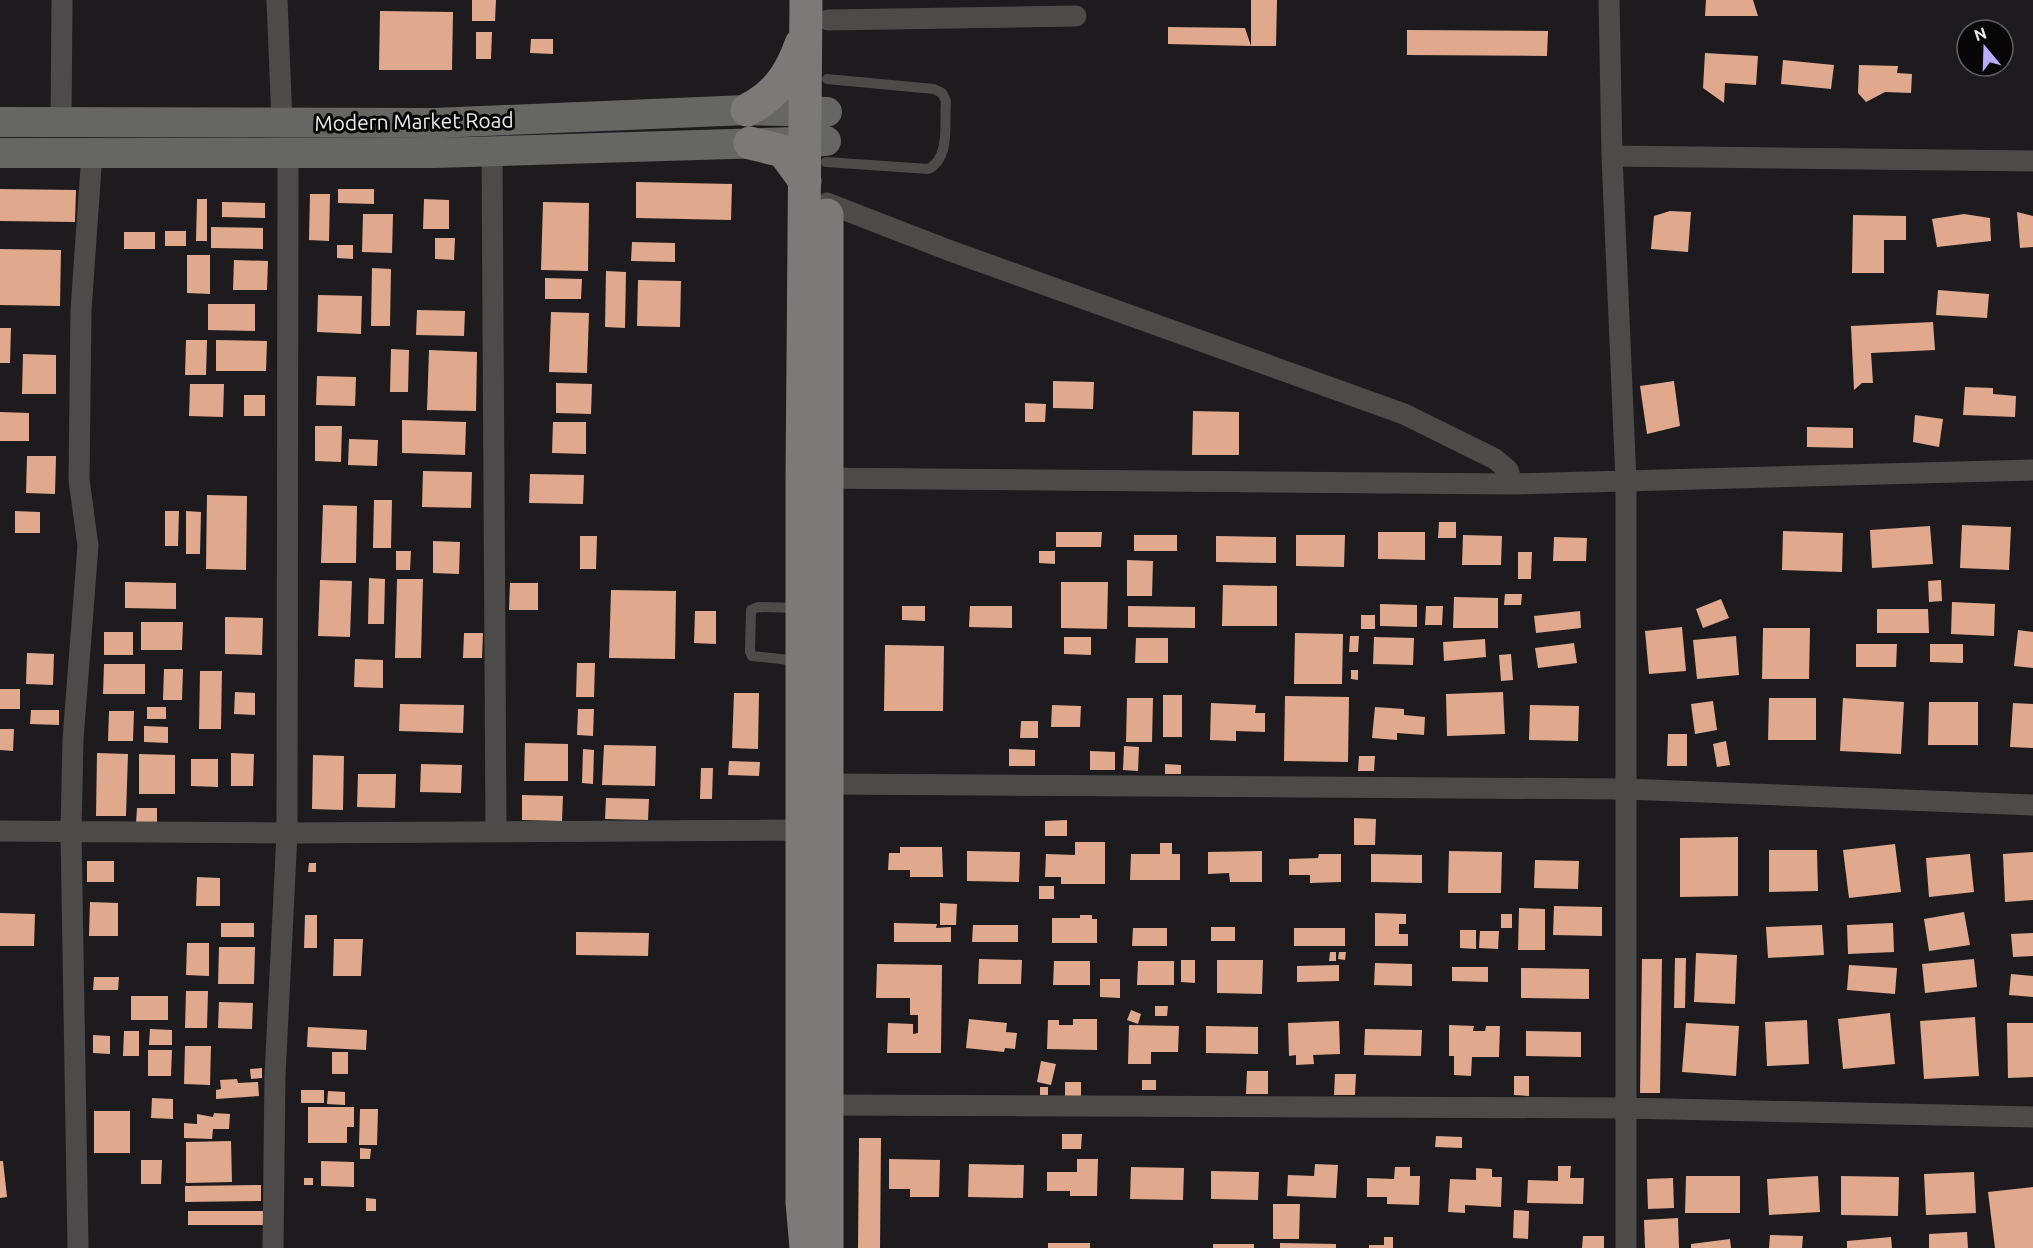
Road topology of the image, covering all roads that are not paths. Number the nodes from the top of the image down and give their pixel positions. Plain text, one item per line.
1 (62, 0) edge
2 (277, 0) edge
3 (1609, 0) edge
4 (817, 13) edge
5 (1076, 16) dead end
6 (828, 79) junction
7 (747, 110) junction
8 (0, 122) edge
9 (282, 122) junction
10 (61, 123) junction
11 (435, 123) junction
12 (750, 143) joint
13 (817, 150) junction
14 (492, 151) junction
15 (288, 152) junction
16 (0, 153) edge
17 (92, 153) junction
18 (435, 153) junction
19 (1612, 156) junction
20 (2033, 161) edge
21 (2033, 470) edge
22 (815, 478) junction
23 (1626, 481) junction
24 (1512, 484) junction
25 (802, 608) junction
26 (802, 661) junction
27 (828, 784) junction
28 (1625, 789) junction
29 (2033, 805) edge
30 (496, 830) junction
31 (802, 830) junction
32 (0, 831) edge
33 (71, 832) junction
34 (287, 833) junction
35 (826, 1105) junction
36 (1625, 1108) junction
37 (2033, 1117) edge
38 (78, 1248) edge
39 (273, 1248) edge
40 (806, 1248) edge
41 (827, 1248) edge
42 (1626, 1248) edge

1 - 10 street
2 - 9 street
3 - 19 street
4 - 5 street
4 - 6 main road
4 - 7 main road
4 - 13 main road
6 - 13 main road
6 - 13 lane
7 - 11 street, Modern Market Road
7 - 13 street, Modern Market Road
8 - 10 street, Modern Market Road
9 - 10 street, Modern Market Road
9 - 11 street, Modern Market Road
11 - 18 street
12 - 13 main road
12 - 14 street, Modern Market Road
13 - 22 main road
13 - 24 street
14 - 18 street, Modern Market Road
14 - 30 street
15 - 17 street, Modern Market Road
15 - 18 street, Modern Market Road
15 - 34 street
16 - 17 street, Modern Market Road
17 - 33 street
19 - 20 street
19 - 23 street
21 - 23 street
22 - 24 street
22 - 25 main road
22 - 27 main road
23 - 24 street
23 - 28 street
25 - 26 main road
25 - 26 lane
26 - 31 main road
27 - 28 street
27 - 35 main road
28 - 29 street
28 - 36 street
30 - 31 street
30 - 34 street
31 - 40 main road
32 - 33 street
33 - 34 street
33 - 38 street
34 - 39 street
35 - 36 street
35 - 41 main road
36 - 37 street
36 - 42 street

